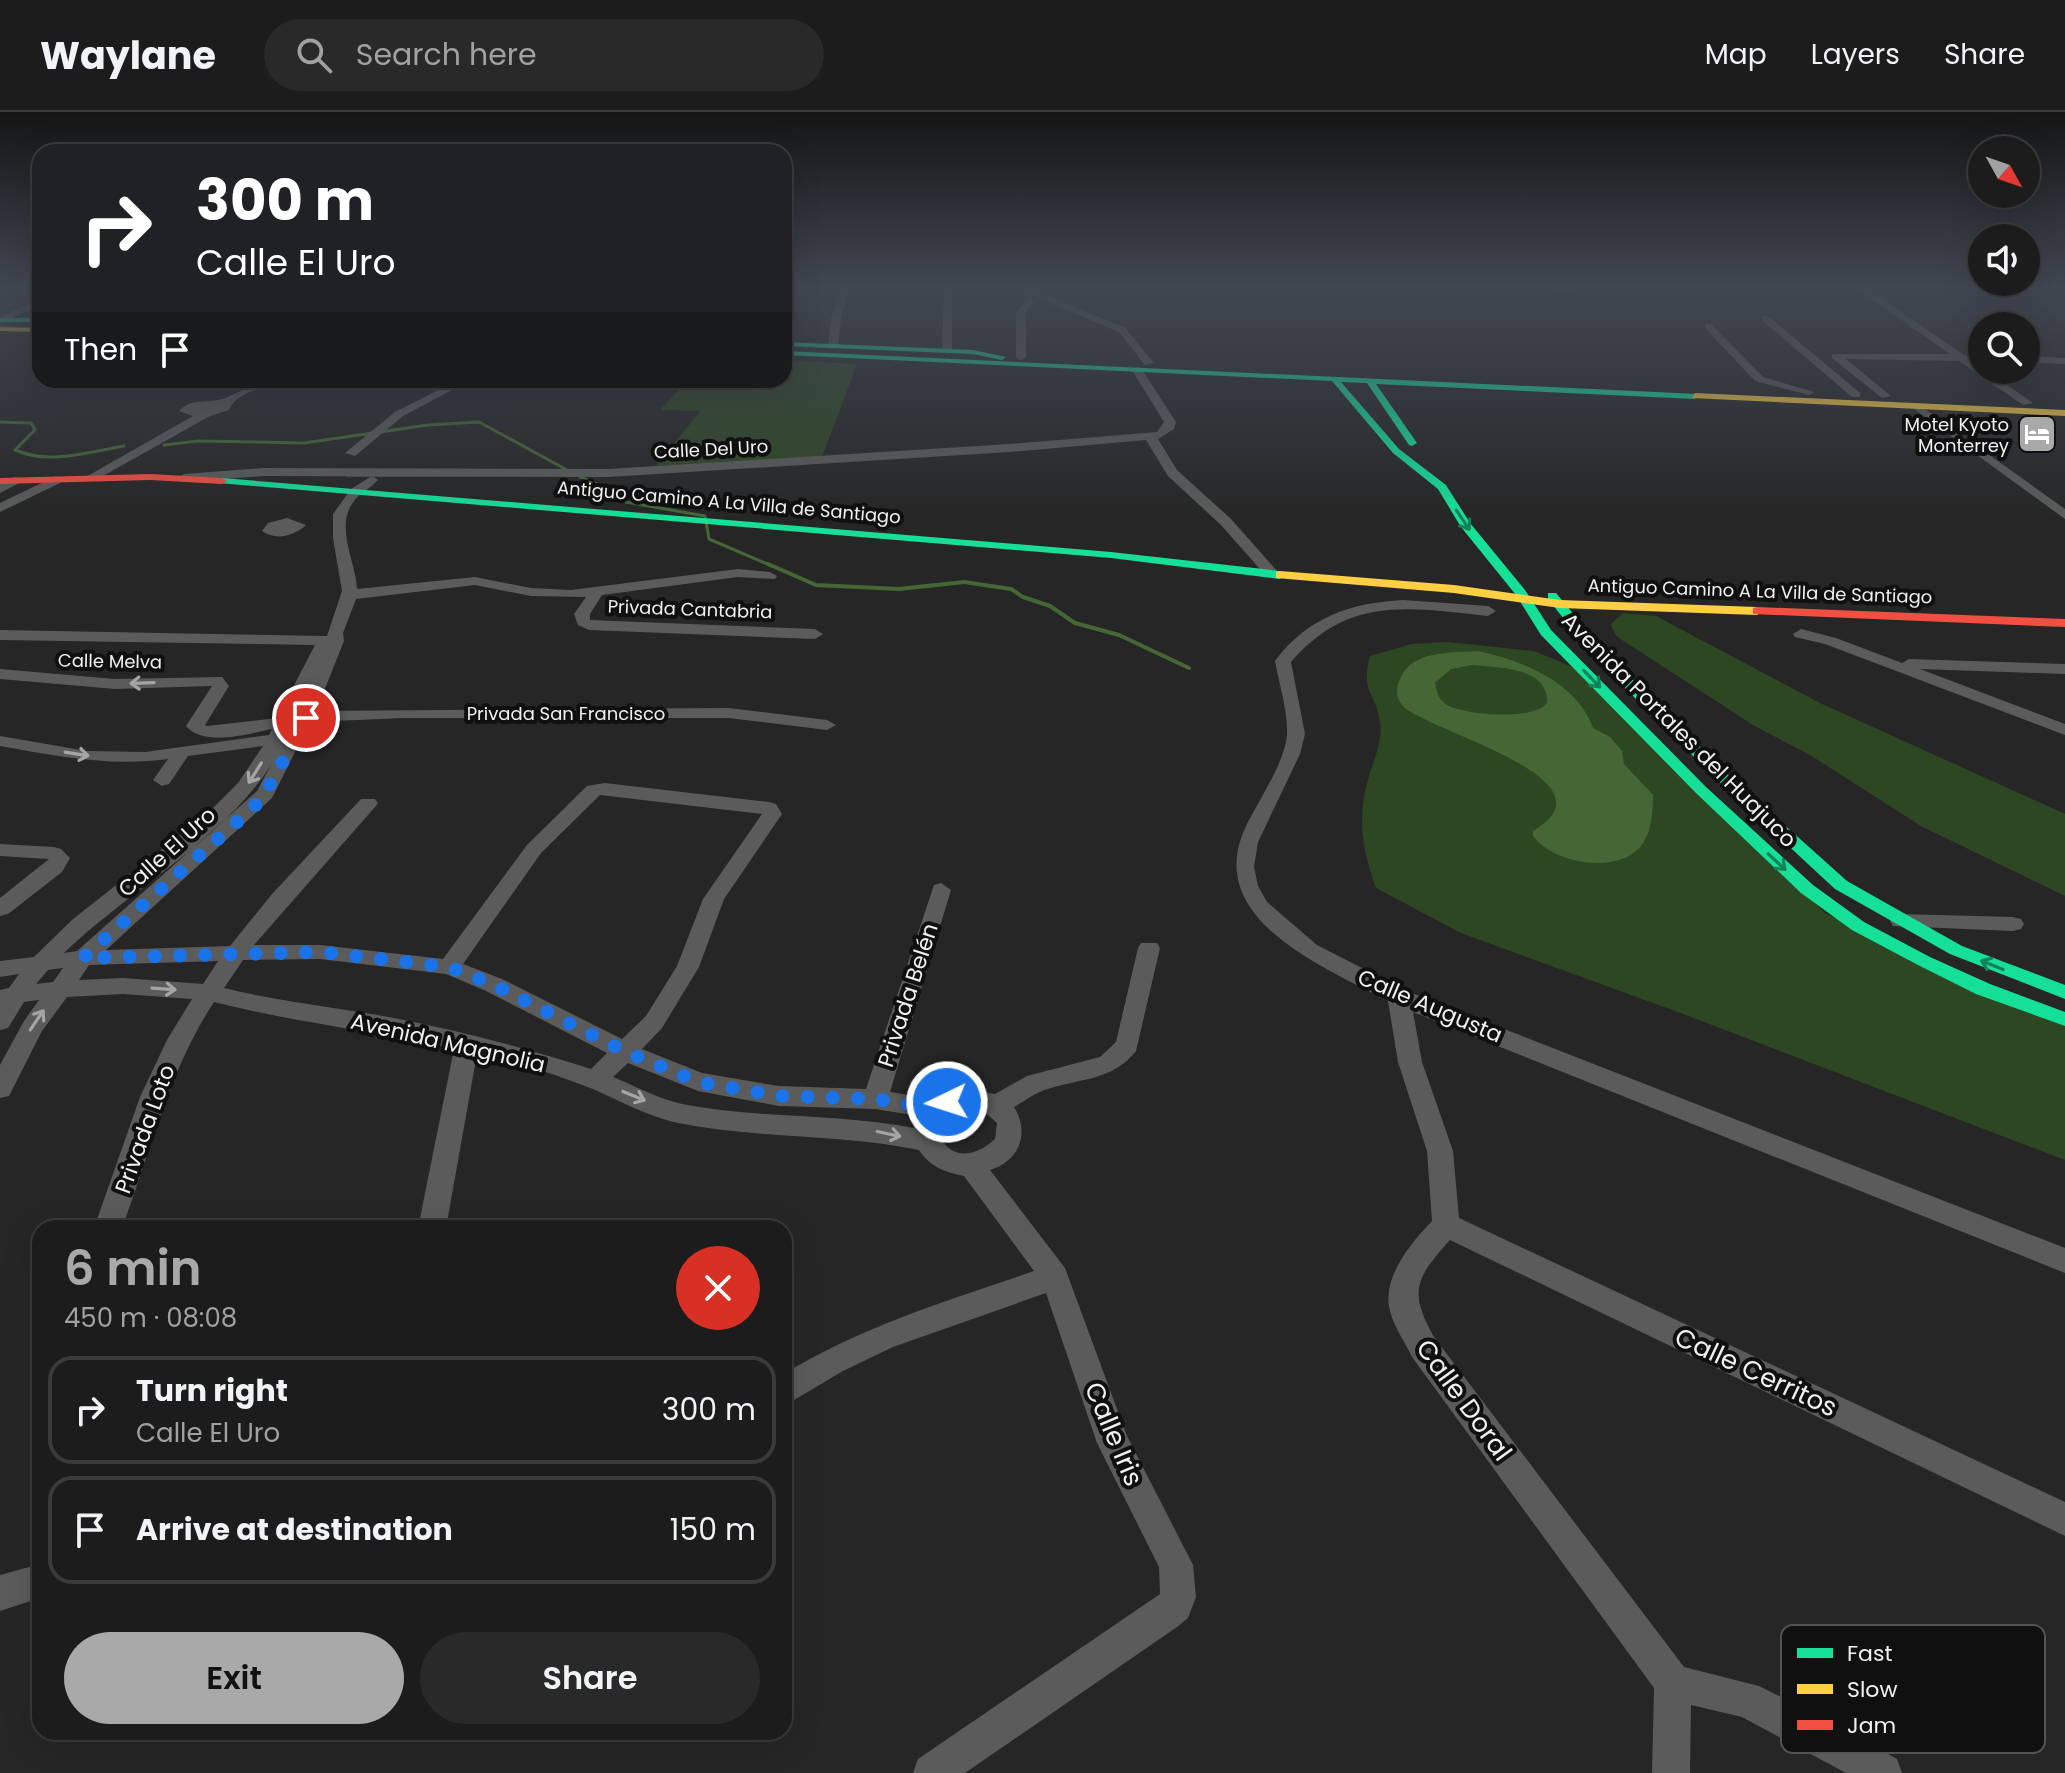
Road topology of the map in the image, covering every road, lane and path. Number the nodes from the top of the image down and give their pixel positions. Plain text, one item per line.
1 (954, 364) edge
2 (1018, 364) edge
3 (1077, 364) edge
4 (1141, 364) edge
5 (1744, 364) edge
6 (1819, 364) edge
7 (1844, 364) edge
8 (1969, 364) edge
9 (1143, 367) junction
10 (1336, 381) junction
11 (1371, 382) junction
12 (234, 388) edge
13 (252, 388) edge
14 (450, 388) edge
15 (1809, 392) junction
16 (1856, 395) junction
17 (1886, 396) junction
18 (2027, 403) junction
19 (2065, 404) edge
20 (207, 407) junction
21 (1918, 407) junction
22 (2065, 413) edge
23 (1374, 427) junction
24 (1399, 427) junction
25 (1151, 437) junction
26 (351, 453) dead end
27 (384, 473) junction
28 (90, 478) junction
29 (184, 478) junction
30 (63, 479) junction
31 (9, 481) edge
32 (0, 489) edge
33 (356, 489) junction
34 (0, 508) edge
35 (2065, 515) edge
36 (338, 521) junction
37 (310, 525) dead end
38 (1518, 560) dead end
39 (1272, 574) junction
40 (770, 576) dead end
41 (349, 592) junction
42 (596, 593) junction
43 (1550, 594) junction
44 (1522, 596) junction
45 (1488, 611) dead end
46 (2065, 615) edge
47 (2065, 623) edge
48 (815, 634) dead end
49 (1801, 634) dead end
50 (0, 635) edge
51 (332, 638) junction
52 (1595, 649) junction
53 (1564, 651) junction
54 (1891, 664) junction
55 (2065, 669) edge
56 (0, 674) edge
57 (827, 725) dead end
58 (249, 728) junction
59 (289, 728) junction
60 (2065, 730) edge
61 (0, 741) edge
62 (236, 745) junction
63 (181, 754) junction
64 (162, 780) dead end
65 (368, 803) dead end
66 (0, 850) edge
67 (941, 890) dead end
68 (0, 909) edge
69 (1901, 921) junction
70 (2013, 924) dead end
71 (1149, 948) dead end
72 (237, 953) junction
73 (147, 955) junction
74 (83, 958) junction
75 (38, 963) junction
76 (449, 967) junction
77 (0, 969) edge
78 (123, 986) junction
79 (58, 989) junction
80 (207, 992) junction
81 (2065, 992) edge
82 (7, 996) edge
83 (1399, 997) junction
84 (2065, 1019) edge
85 (0, 1022) edge
86 (467, 1043) junction
87 (624, 1051) junction
88 (595, 1080) junction
89 (0, 1089) edge
90 (875, 1099) junction
91 (997, 1105) junction
92 (936, 1109) junction
93 (925, 1141) junction
94 (972, 1166) junction
95 (111, 1220) edge
96 (434, 1220) edge
97 (1446, 1225) junction
98 (2065, 1261) edge
99 (1055, 1277) junction
100 (792, 1386) edge
101 (2065, 1519) edge
102 (32, 1583) edge
103 (0, 1593) edge
104 (1673, 1683) junction
105 (1781, 1716) edge
106 (1849, 1753) edge
107 (932, 1773) edge
108 (1671, 1773) edge
109 (1883, 1773) edge

1 - 2 main road
3 - 9 main road
4 - 9 street
5 - 15 street
6 - 16 street
7 - 17 street
8 - 18 street
9 - 10 main road
9 - 15 main road
9 - 25 street
10 - 11 main road
10 - 23 main road, Avenida Portales del Huajuco
11 - 21 main road
11 - 24 main road
12 - 20 street
13 - 20 street
14 - 26 street
15 - 16 main road
16 - 17 main road
17 - 18 main road
18 - 19 main road
20 - 28 street
20 - 30 street
21 - 22 main road
21 - 35 street
23 - 24 main road
23 -> 44 main road, Avenida Portales del Huajuco
24 - 38 main road
25 - 27 street, Calle Del Uro
25 - 39 street
27 - 29 street, Calle Del Uro
27 - 33 street
28 - 29 main road, Antiguo Camino A La Villa de Santiago
28 - 30 main road, Antiguo Camino A La Villa de Santiago
29 - 33 main road, Antiguo Camino A La Villa de Santiago
30 - 31 main road, Antiguo Camino A La Villa de Santiago
30 - 34 street
31 - 32 street
33 - 36 street
33 - 39 main road, Antiguo Camino A La Villa de Santiago
36 - 37 street
36 - 41 street, Calle El Uro
39 - 44 main road, Antiguo Camino A La Villa de Santiago
40 - 42 street, Privada Cantabria
41 - 42 street
41 - 51 street, Calle El Uro
42 - 48 street, Privada Cantabria
43 - 44 main road, Antiguo Camino A La Villa de Santiago
43 - 46 main road
43 - 47 main road, Antiguo Camino A La Villa de Santiago
43 - 52 main road, Avenida Portales del Huajuco
44 - 53 main road, Avenida Portales del Huajuco
45 - 83 street, Calle Augusta
49 - 54 street
50 - 51 street
51 - 59 street, Calle El Uro
52 - 53 main road
52 - 69 main road, Avenida Portales del Huajuco
53 -> 84 main road, Avenida Portales del Huajuco
54 - 55 street
54 - 60 street
58 -> 56 street, Calle Melva
57 - 59 street, Privada San Francisco
58 - 59 street
58 - 62 street
59 - 62 street
59 - 74 street, Calle El Uro
59 -> 75 street, Calle El Uro
61 -> 63 street
62 - 63 street
63 - 64 street
65 - 72 street, Privada Loto
66 - 68 street
67 - 90 street, Privada Belén
69 - 70 street
81 -> 69 main road, Avenida Portales del Huajuco
71 - 91 street
72 - 73 street
72 - 76 street
72 - 80 street, Privada Loto
73 - 74 street
73 - 78 street
74 - 75 street
74 - 79 street, Calle El Uro
75 - 77 street
75 - 82 street, Calle El Uro
76 - 87 street
76 - 87 street
78 - 79 street, Avenida Magnolia
78 -> 80 street, Avenida Magnolia
79 - 82 street, Avenida Magnolia
89 -> 79 street, Calle El Uro
80 - 86 street, Avenida Magnolia
80 - 95 street, Privada Loto
82 - 85 street, Calle El Uro
83 - 97 street
83 - 98 street, Calle Augusta
86 - 88 street, Avenida Magnolia
86 - 96 street
87 - 88 street
87 - 90 street
88 -> 93 street, Avenida Magnolia
90 - 92 street
91 - 92 street
91 - 94 street
92 - 93 street
93 - 94 street
94 - 99 street, Calle Iris
97 - 101 street, Calle Cerritos
97 - 104 street, Calle Doral
99 - 100 street
99 - 107 street, Calle Iris
102 - 103 street
104 - 105 street
104 - 108 street
106 - 109 street

